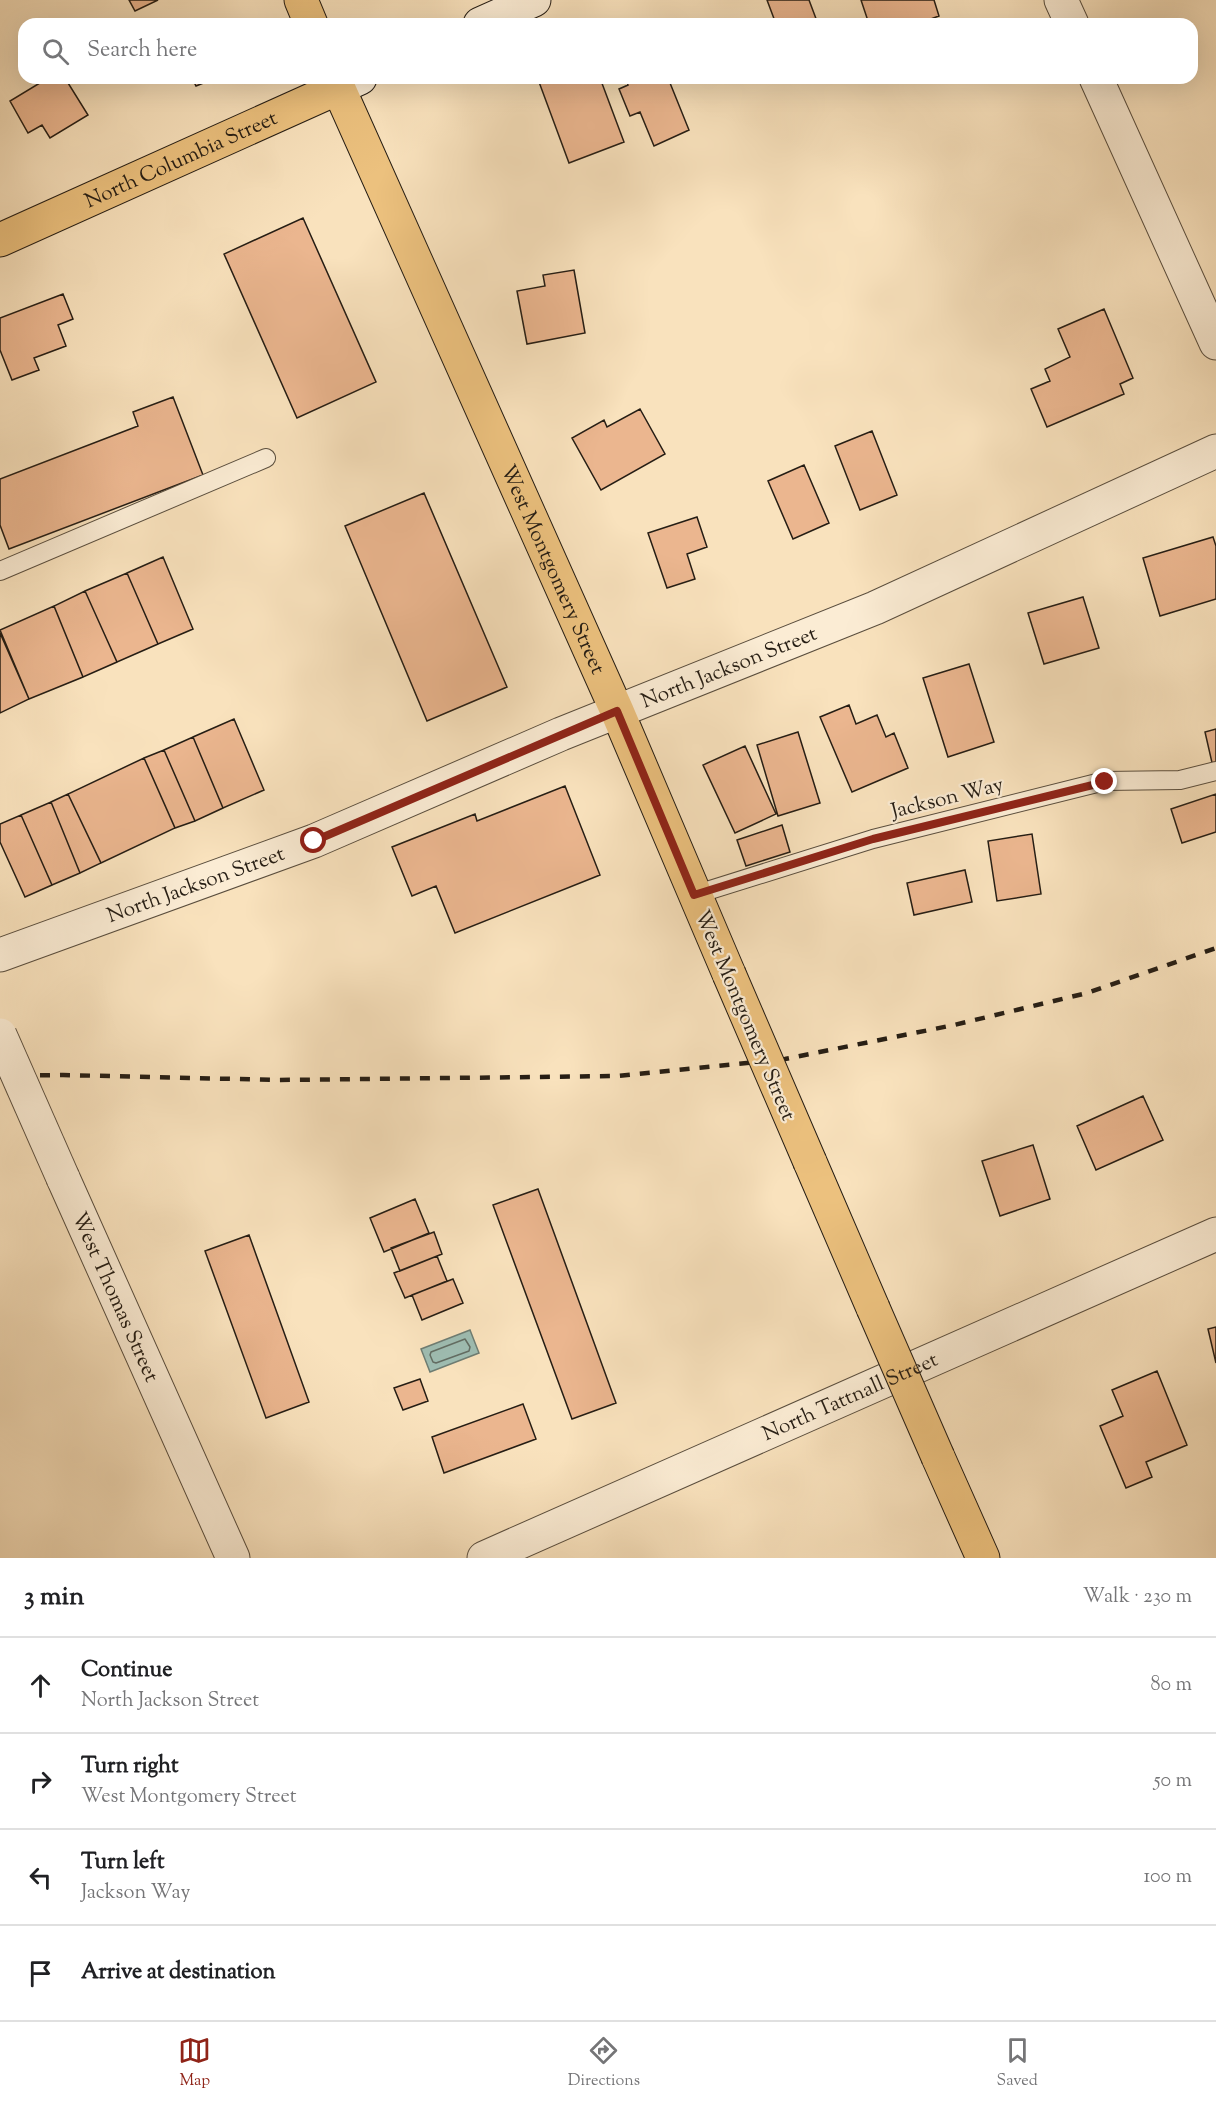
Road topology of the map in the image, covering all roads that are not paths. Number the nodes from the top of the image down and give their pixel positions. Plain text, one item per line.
1 (301, 0) edge
2 (534, 0) edge
3 (1061, 0) edge
4 (308, 18) edge
5 (494, 18) edge
6 (1069, 18) edge
7 (338, 84) edge
8 (345, 84) edge
9 (1099, 84) edge
10 (0, 240) edge
11 (1216, 342) edge
12 (1216, 451) edge
13 (266, 458) dead end
14 (0, 570) edge
15 (617, 711) junction
16 (1216, 771) edge
17 (694, 895) junction
18 (0, 955) edge
19 (0, 1035) edge
20 (1216, 1234) edge
21 (233, 1558) edge
22 (484, 1558) edge
23 (983, 1558) edge

1 - 4 main road
2 - 5 street
3 - 6 street
7 - 10 main road, North Columbia Street
8 - 15 main road, West Montgomery Street
9 - 11 street
12 - 15 street, North Jackson Street
13 - 14 lane
15 - 17 main road, West Montgomery Street
15 - 18 street, North Jackson Street
16 - 17 lane, Jackson Way
17 - 23 main road, West Montgomery Street, bridge
19 - 21 street, West Thomas Street, bridge
20 - 22 street, North Tattnall Street

